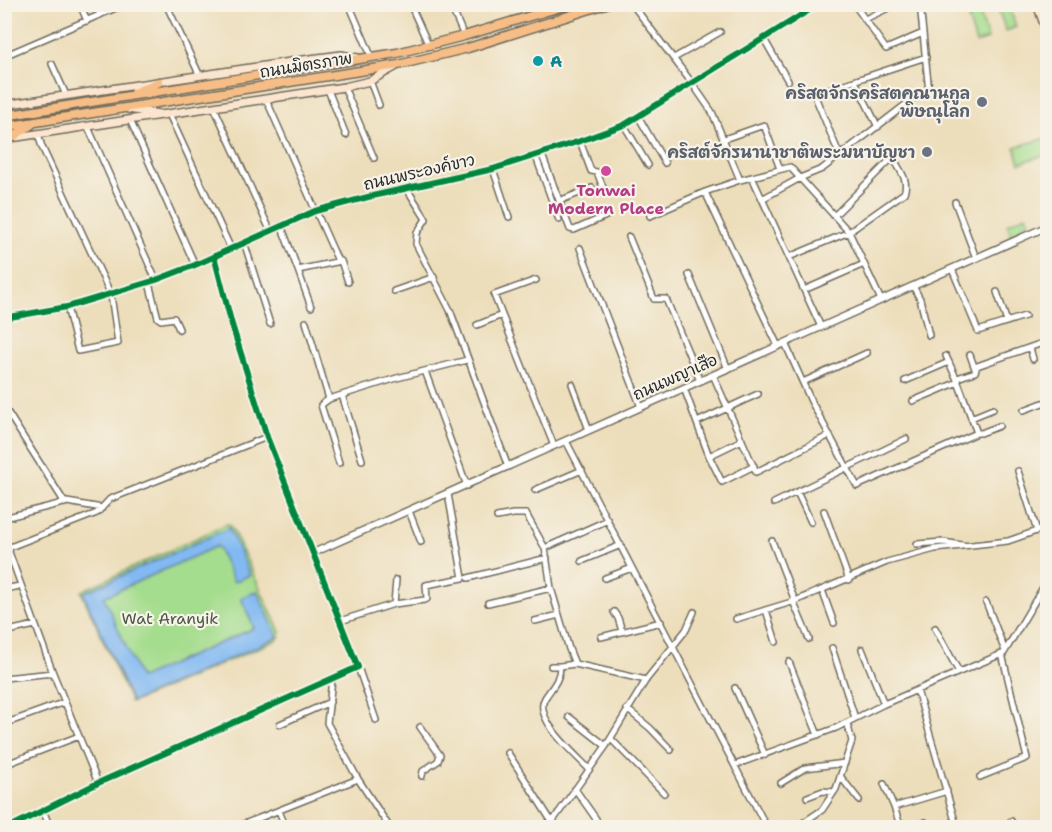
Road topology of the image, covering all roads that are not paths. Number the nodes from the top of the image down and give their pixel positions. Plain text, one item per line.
1 (80, 4) edge
2 (95, 4) edge
3 (125, 4) edge
4 (166, 4) edge
5 (349, 4) edge
6 (410, 4) edge
7 (450, 4) edge
8 (570, 4) edge
9 (606, 4) edge
10 (633, 4) edge
11 (819, 4) edge
12 (854, 4) edge
13 (897, 4) edge
14 (920, 4) edge
15 (1038, 8) edge
16 (1047, 9) edge
17 (100, 15) junction
18 (865, 19) junction
19 (87, 21) junction
20 (720, 32) dead end
21 (923, 33) junction
22 (464, 36) junction
23 (1047, 36) edge
24 (764, 39) junction
25 (429, 46) junction
26 (4, 56) edge
27 (926, 57) junction
28 (368, 58) junction
29 (674, 58) junction
30 (52, 63) dead end
31 (398, 65) junction
32 (200, 76) junction
33 (370, 81) junction
34 (788, 81) dead end
35 (855, 81) junction
36 (159, 82) junction
37 (692, 83) junction
38 (344, 87) junction
39 (328, 90) junction
40 (66, 95) junction
41 (123, 98) junction
42 (266, 99) junction
43 (5, 104) edge
44 (379, 105) dead end
45 (214, 107) junction
46 (124, 108) junction
47 (37, 111) junction
48 (166, 115) junction
49 (4, 116) edge
50 (638, 116) junction
51 (130, 120) junction
52 (39, 121) junction
53 (624, 124) junction
54 (4, 127) edge
55 (88, 127) junction
56 (878, 127) junction
57 (38, 134) junction
58 (346, 135) dead end
59 (7, 139) edge
60 (724, 139) junction
61 (580, 141) junction
62 (539, 156) junction
63 (840, 156) junction
64 (374, 158) dead end
65 (665, 163) dead end
66 (648, 165) dead end
67 (493, 169) junction
68 (780, 170) junction
69 (752, 177) junction
70 (800, 178) junction
71 (740, 180) junction
72 (592, 188) dead end
73 (407, 189) junction
74 (604, 190) dead end
75 (705, 192) junction
76 (762, 199) junction
77 (558, 201) junction
78 (955, 201) dead end
79 (315, 211) junction
80 (606, 216) dead end
81 (650, 216) dead end
82 (834, 216) junction
83 (509, 217) dead end
84 (559, 220) dead end
85 (282, 225) junction
86 (1047, 226) edge
87 (270, 230) junction
88 (849, 232) junction
89 (629, 237) dead end
90 (244, 242) junction
91 (580, 248) dead end
92 (231, 249) junction
93 (214, 256) junction
94 (789, 257) junction
95 (976, 258) junction
96 (338, 261) junction
97 (864, 264) junction
98 (195, 265) junction
99 (952, 268) junction
100 (298, 270) junction
101 (689, 275) dead end
102 (434, 277) junction
103 (536, 279) dead end
104 (156, 280) junction
105 (348, 282) dead end
106 (149, 283) junction
107 (913, 286) junction
108 (804, 290) junction
109 (394, 291) dead end
110 (997, 292) dead end
111 (111, 295) junction
112 (881, 300) junction
113 (67, 307) junction
114 (312, 307) dead end
115 (502, 315) junction
116 (1025, 316) dead end
117 (4, 318) edge
118 (306, 322) dead end
119 (1007, 322) junction
120 (270, 324) dead end
121 (477, 325) dead end
122 (821, 327) junction
123 (179, 329) dead end
124 (929, 335) dead end
125 (1047, 341) edge
126 (781, 345) junction
127 (1030, 348) junction
128 (867, 353) dead end
129 (970, 355) dead end
130 (1034, 359) dead end
131 (467, 360) junction
132 (728, 369) junction
133 (975, 369) junction
134 (425, 371) junction
135 (713, 375) junction
136 (957, 380) junction
137 (700, 381) junction
138 (905, 381) dead end
139 (803, 382) junction
140 (572, 384) dead end
141 (684, 388) junction
142 (758, 394) dead end
143 (342, 395) junction
144 (329, 399) junction
145 (914, 401) dead end
146 (1047, 401) edge
147 (641, 407) junction
148 (728, 408) junction
149 (993, 409) dead end
150 (1024, 410) dead end
151 (4, 411) edge
152 (971, 418) junction
153 (697, 422) junction
154 (999, 426) dead end
155 (590, 430) junction
156 (977, 433) junction
157 (830, 435) junction
158 (267, 437) junction
159 (906, 439) dead end
160 (742, 440) junction
161 (567, 441) junction
162 (554, 446) junction
163 (710, 456) junction
164 (362, 460) dead end
165 (339, 464) dead end
166 (754, 466) junction
167 (508, 467) junction
168 (847, 468) junction
169 (582, 470) junction
170 (1018, 471) dead end
171 (467, 486) junction
172 (535, 490) dead end
173 (797, 492) junction
174 (448, 494) junction
175 (66, 503) junction
176 (774, 503) dead end
177 (102, 508) junction
178 (409, 511) junction
179 (825, 511) dead end
180 (497, 517) dead end
181 (4, 518) edge
182 (608, 520) junction
183 (810, 522) dead end
184 (1047, 527) edge
185 (1037, 531) junction
186 (772, 541) dead end
187 (421, 542) dead end
188 (917, 544) dead end
189 (621, 545) junction
190 (964, 546) junction
191 (546, 548) junction
192 (314, 554) junction
193 (547, 558) junction
194 (582, 561) dead end
195 (633, 568) junction
196 (468, 578) dead end
197 (605, 578) dead end
198 (1047, 579) edge
199 (396, 580) dead end
200 (849, 580) junction
201 (20, 586) junction
202 (551, 588) junction
203 (4, 589) edge
204 (822, 590) junction
205 (794, 601) junction
206 (986, 602) dead end
207 (488, 603) dead end
208 (394, 604) junction
209 (766, 610) junction
210 (614, 612) dead end
211 (694, 612) dead end
212 (559, 615) junction
213 (736, 619) dead end
214 (340, 621) junction
215 (535, 621) dead end
216 (661, 622) junction
217 (834, 623) dead end
218 (35, 625) junction
219 (935, 628) dead end
220 (622, 631) junction
221 (4, 632) edge
222 (601, 637) dead end
223 (809, 639) dead end
224 (776, 642) dead end
225 (673, 645) junction
226 (832, 648) dead end
227 (862, 649) dead end
228 (1004, 652) junction
229 (789, 662) dead end
230 (575, 664) junction
231 (551, 666) dead end
232 (560, 666) junction
233 (358, 667) junction
234 (959, 672) junction
235 (53, 673) junction
236 (4, 678) edge
237 (332, 680) junction
238 (646, 680) junction
239 (735, 688) dead end
240 (917, 690) junction
241 (65, 702) junction
242 (330, 702) junction
243 (884, 704) junction
244 (627, 709) junction
245 (569, 717) dead end
246 (855, 718) junction
247 (376, 720) dead end
248 (847, 723) junction
249 (4, 724) edge
250 (280, 724) dead end
251 (420, 727) dead end
252 (818, 735) junction
253 (79, 736) junction
254 (610, 739) junction
255 (606, 746) junction
256 (670, 750) dead end
257 (507, 753) dead end
258 (765, 755) junction
259 (845, 763) junction
260 (4, 765) edge
261 (735, 765) junction
262 (589, 769) junction
263 (422, 776) dead end
264 (840, 776) junction
265 (980, 777) dead end
266 (358, 779) junction
267 (98, 783) junction
268 (781, 783) dead end
269 (884, 784) dead end
270 (574, 789) junction
271 (947, 791) junction
272 (834, 792) junction
273 (664, 793) dead end
274 (807, 797) dead end
275 (859, 800) dead end
276 (894, 807) junction
277 (43, 810) junction
278 (279, 811) junction
279 (1046, 811) dead end
280 (1047, 818) edge
281 (596, 819) dead end
282 (552, 822) junction
283 (925, 822) dead end
284 (250, 825) edge
285 (8, 828) edge
286 (50, 828) edge
287 (234, 828) edge
288 (286, 828) edge
289 (390, 828) edge
290 (542, 828) edge
291 (767, 828) edge
292 (795, 828) edge
293 (901, 828) edge
294 (911, 828) edge
295 (957, 828) edge

1 - 19 street
2 - 17 street
3 - 17 street
4 - 32 street
5 - 28 street
6 - 25 street
7 - 22 street
8 - 22 main road, ถนนมิตรภาพ
9 - 31 main road, ถนนมิตรภาพ
10 - 29 street
11 - 24 street, ถนนพระองค์ขาว
12 - 18 street
13 - 18 street
14 - 21 street
15 - 16 street
15 - 23 main road
17 - 19 street
18 - 21 street
19 - 26 street
20 - 29 street
21 - 27 street
22 - 25 main road, ถนนมิตรภาพ
24 - 34 street
24 - 37 street, ถนนพระองค์ขาว
25 - 28 main road, ถนนมิตรภาพ
27 - 35 street
27 - 56 street
28 - 32 main road
28 - 41 main road, ถนนมิตรภาพ
29 - 37 street
30 - 40 street
31 - 33 main road
31 - 46 main road, ถนนมิตรภาพ
32 - 36 main road
33 - 38 main road
33 - 44 street
35 - 56 street
35 - 63 street
36 - 40 main road
36 - 41 main road
37 - 50 street, ถนนพระองค์ขาว
37 - 60 street
38 - 39 main road
38 - 64 street
39 - 42 main road
39 - 58 street
40 - 43 main road
41 - 47 main road, ถนนมิตรภาพ
42 - 45 main road
42 - 79 street
43 - 47 main road
45 - 48 main road
45 - 87 street
46 - 48 main road
46 - 52 main road, ถนนมิตรภาพ
47 - 49 main road, ถนนมิตรภาพ
47 - 52 main road
48 - 51 main road
48 - 92 street
50 - 53 street, ถนนพระองค์ขาว
50 - 65 street
51 - 55 main road
51 - 98 street
52 - 54 main road, ถนนมิตรภาพ
52 - 59 main road
53 - 61 street, ถนนพระองค์ขาว
53 - 66 street
55 - 57 main road
55 - 104 street
56 - 63 street
57 - 59 main road
57 - 111 street
60 - 68 street
60 - 71 street
61 - 62 street, ถนนพระองค์ขาว
61 - 74 street
62 - 67 street, ถนนพระองค์ขาว
62 - 77 street
62 - 84 street
63 - 70 street
67 - 73 street, ถนนพระองค์ขาว
67 - 83 street
68 - 69 street
68 - 70 street
69 - 71 street
69 - 76 street
70 - 76 street
70 - 82 street
71 - 75 street
72 - 77 street
73 - 79 street, ถนนพระองค์ขาว
73 - 102 street
75 - 81 street
75 - 126 street
76 - 94 street
77 - 80 street
78 - 95 street
79 - 85 street, ถนนพระองค์ขาว
79 - 96 street
82 - 88 street
82 - 88 street
85 - 87 street, ถนนพระองค์ขาว
85 - 100 street
86 - 95 street, ถนนพญาเสือ
87 - 90 street, ถนนพระองค์ขาว
88 - 94 street
88 - 97 street
89 - 137 street
90 - 92 street, ถนนพระองค์ขาว
90 - 120 street
91 - 147 street
92 - 93 street, ถนนพระองค์ขาว
93 - 98 street, ถนนพระองค์ขาว
93 - 158 street
94 - 108 street
95 - 99 street, ถนนพญาเสือ
96 - 100 street
96 - 105 street
97 - 108 street
97 - 112 street
98 - 104 street, ถนนพระองค์ขาว
99 - 107 street, ถนนพญาเสือ
99 - 119 street
100 - 114 street
101 - 132 street
102 - 109 street
102 - 131 street
103 - 115 street
104 - 106 street, ถนนพระองค์ขาว
106 - 111 street, ถนนพระองค์ขาว
106 - 123 street
107 - 112 street, ถนนพญาเสือ
107 - 124 street
108 - 122 street
110 - 119 street
111 - 113 street, ถนนพระองค์ขาว
111 - 113 street
112 - 122 street, ถนนพญาเสือ
113 - 117 street, ถนนพระองค์ขาว
115 - 121 street
115 - 162 street
116 - 119 street
118 - 144 street
122 - 126 street, ถนนพญาเสือ
125 - 127 street
126 - 132 street, ถนนพญาเสือ
126 - 139 street
127 - 130 street
127 - 133 street
128 - 139 street
129 - 133 street
131 - 134 street
131 - 167 street
132 - 135 street, ถนนพญาเสือ
133 - 136 street
134 - 143 street
134 - 171 street
135 - 137 street, ถนนพญาเสือ
135 - 148 street
136 - 138 street
136 - 145 street
136 - 152 street
137 - 141 street, ถนนพญาเสือ
139 - 157 street
140 - 155 street
141 - 147 street, ถนนพญาเสือ
141 - 153 street
142 - 148 street
143 - 144 street
143 - 164 street
144 - 165 street
146 - 150 street
147 - 155 street, ถนนพญาเสือ
148 - 153 street
148 - 160 street
149 - 152 street
151 - 175 street
152 - 156 street
153 - 163 street
154 - 156 street
155 - 161 street, ถนนพญาเสือ
156 - 168 street
157 - 166 street
157 - 168 street
158 - 177 street
158 - 192 street
159 - 168 street
160 - 163 street
160 - 166 street
161 - 162 street, ถนนพญาเสือ
161 - 169 street
162 - 167 street, ถนนพญาเสือ
163 - 166 street
167 - 171 street, ถนนพญาเสือ
168 - 173 street
169 - 172 street
169 - 182 street
170 - 185 street
171 - 174 street, ถนนพญาเสือ
173 - 176 street
173 - 183 street
174 - 178 street, ถนนพญาเสือ
174 - 208 street
175 - 177 street
175 - 181 street
177 - 201 street
178 - 187 street
178 - 192 street, ถนนพญาเสือ
179 - 200 street
180 - 191 street
182 - 189 street
182 - 191 street
184 - 185 street
185 - 190 street
186 - 205 street
188 - 190 street
189 - 194 street
189 - 195 street
190 - 200 street
191 - 193 street
192 - 214 street
193 - 196 street
193 - 202 street
195 - 197 street
195 - 216 street
198 - 228 street
199 - 208 street
200 - 204 street
201 - 203 street
201 - 218 street
202 - 207 street
202 - 212 street
204 - 205 street
204 - 217 street
205 - 209 street
205 - 223 street
206 - 228 street
208 - 214 street
209 - 213 street
209 - 224 street
210 - 220 street
211 - 225 street
212 - 215 street
212 - 230 street
214 - 233 street
216 - 220 street
216 - 225 street
218 - 221 street
218 - 235 street
219 - 234 street
220 - 222 street
225 - 238 street
225 - 261 street
226 - 246 street
227 - 243 street
228 - 234 street
228 - 265 street
229 - 252 street
230 - 232 street
230 - 238 street
231 - 232 street
232 - 262 street
233 - 237 street
233 - 247 street
234 - 240 street
235 - 236 street
235 - 241 street
237 - 242 street
237 - 267 street
238 - 244 street
239 - 258 street
240 - 243 street
240 - 271 street
241 - 249 street
241 - 253 street
242 - 250 street
242 - 266 street
243 - 246 street
244 - 254 street
244 - 256 street
245 - 255 street
246 - 248 street
248 - 252 street
248 - 259 street
251 - 263 street
252 - 258 street
253 - 260 street
253 - 267 street
254 - 255 street
254 - 273 street
255 - 262 street
257 - 282 street
258 - 261 street
259 - 264 street
259 - 268 street
261 - 291 street
262 - 270 street
264 - 272 street
264 - 275 street
266 - 278 street
266 - 289 street
267 - 277 street
269 - 276 street
270 - 281 street
270 - 282 street
271 - 276 street
271 - 295 street
272 - 274 street
272 - 292 street
276 - 293 street
277 - 285 street
277 - 286 street
278 - 284 street
278 - 288 street
279 - 280 street
282 - 290 street
283 - 294 street
284 - 287 street

